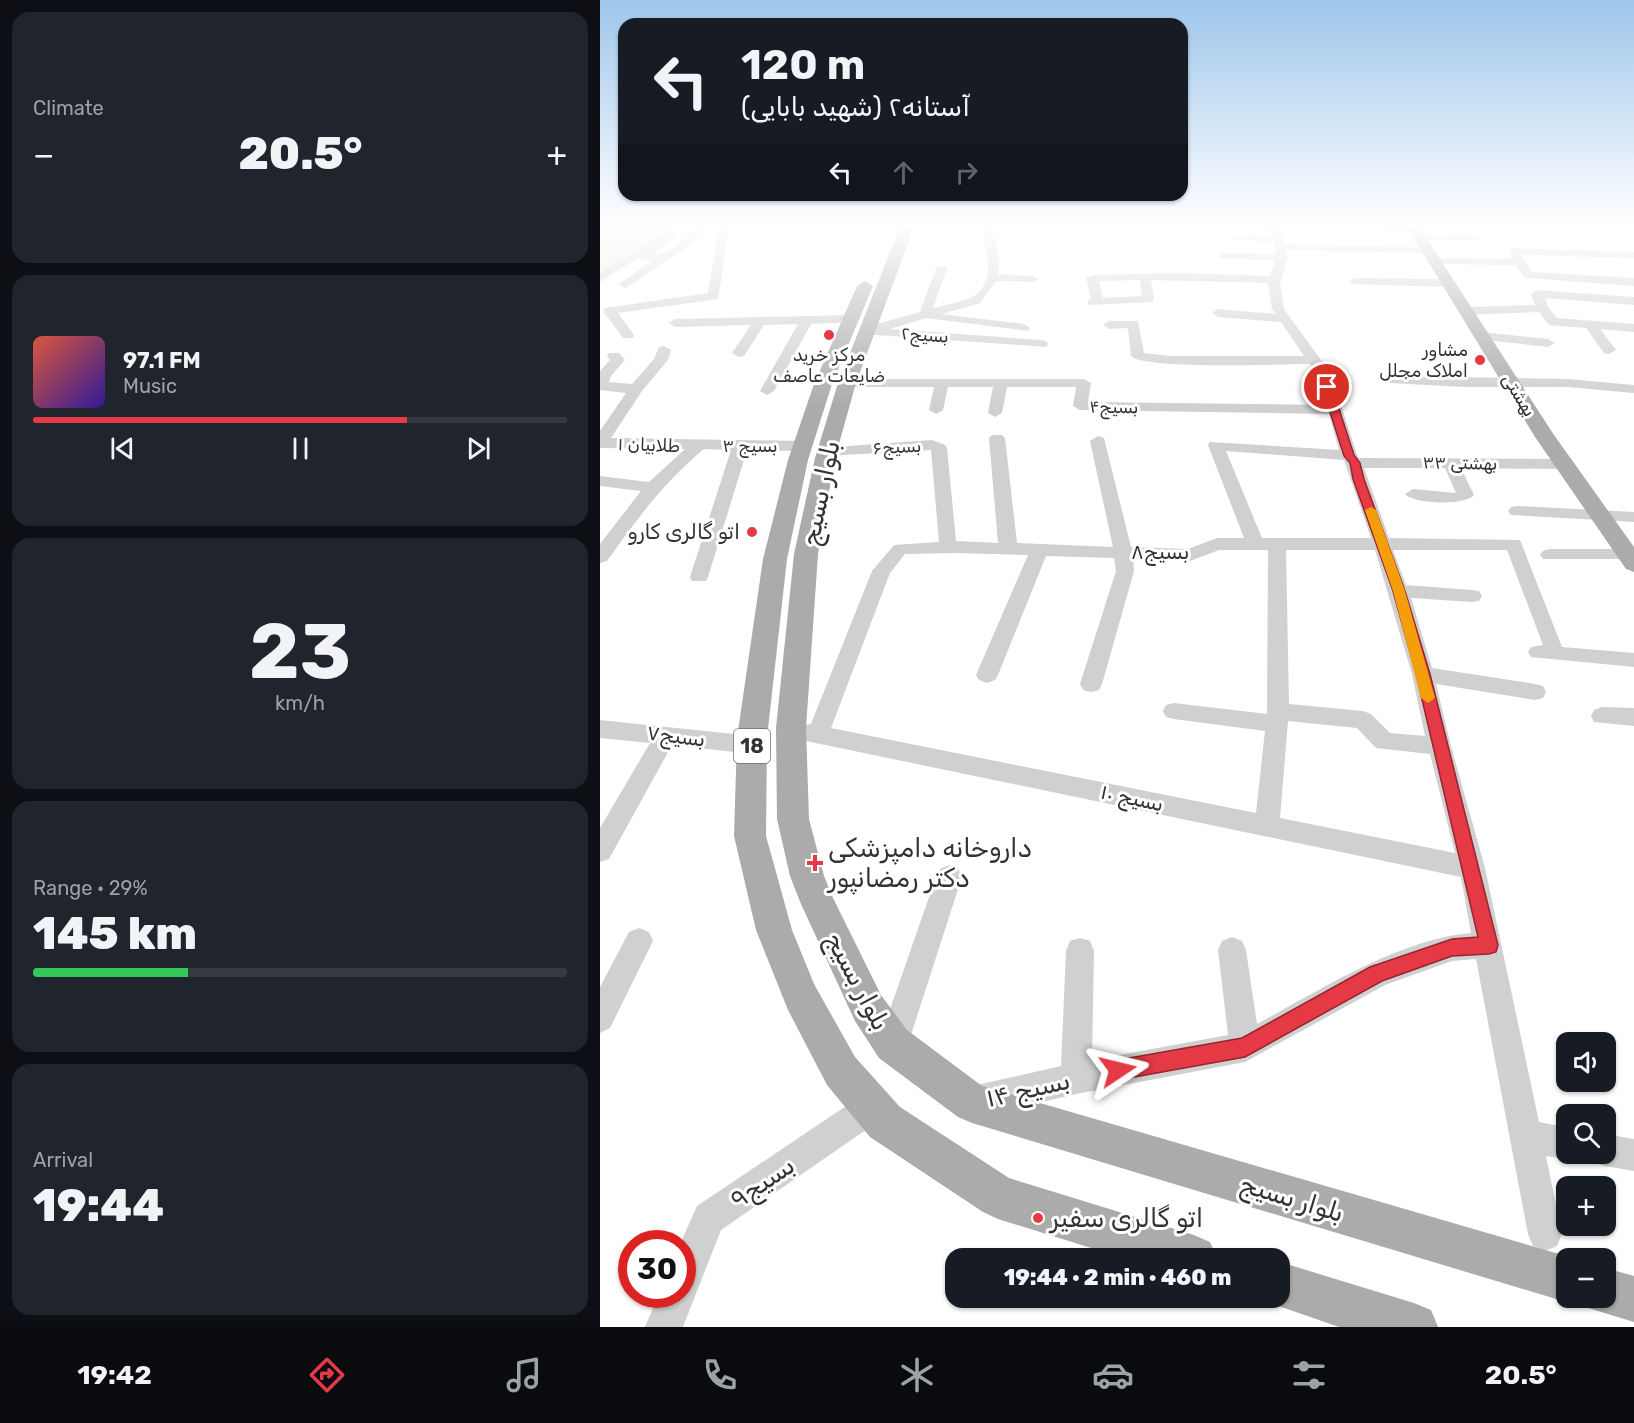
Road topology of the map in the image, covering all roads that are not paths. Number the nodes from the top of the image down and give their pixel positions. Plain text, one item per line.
1 (716, 284) edge
2 (873, 284) edge
3 (880, 284) edge
4 (936, 284) edge
5 (988, 284) edge
6 (1093, 284) edge
7 (1150, 284) edge
8 (1247, 284) edge
9 (1269, 284) edge
10 (1449, 284) edge
11 (1226, 290) dead end
12 (1268, 290) junction
13 (1634, 301) edge
14 (1542, 308) junction
15 (1466, 311) junction
16 (1218, 314) dead end
17 (925, 315) junction
18 (606, 317) edge
19 (1285, 319) junction
20 (807, 320) junction
21 (760, 321) junction
22 (675, 323) dead end
23 (860, 325) junction
24 (1109, 325) dead end
25 (1590, 325) junction
26 (1024, 328) dead end
27 (1634, 328) edge
28 (628, 335) dead end
29 (1482, 336) junction
30 (1548, 343) dead end
31 (1041, 344) dead end
32 (664, 350) dead end
33 (1609, 350) dead end
34 (739, 353) dead end
35 (614, 357) dead end
36 (1312, 360) junction
37 (602, 375) edge
38 (1395, 380) dead end
39 (847, 383) junction
40 (942, 383) junction
41 (1001, 383) junction
42 (1511, 383) junction
43 (636, 389) junction
44 (1634, 389) edge
45 (767, 391) dead end
46 (936, 410) dead end
47 (1336, 411) junction
48 (995, 413) dead end
49 (997, 438) dead end
50 (1098, 441) dead end
51 (600, 443) edge
52 (698, 446) junction
53 (740, 446) junction
54 (815, 448) junction
55 (1352, 459) junction
56 (1450, 462) junction
57 (1564, 464) junction
58 (600, 481) edge
59 (653, 488) junction
60 (1413, 494) dead end
61 (1517, 511) dead end
62 (1599, 514) junction
63 (1634, 518) edge
64 (607, 538) edge
65 (1255, 544) junction
66 (1277, 544) junction
67 (1384, 545) junction
68 (948, 547) junction
69 (1008, 548) junction
70 (1040, 549) junction
71 (1124, 552) junction
72 (1549, 555) dead end
73 (600, 557) edge
74 (1631, 560) edge
75 (699, 577) dead end
76 (1399, 591) junction
77 (1472, 596) dead end
78 (1634, 660) edge
79 (1423, 674) junction
80 (987, 675) dead end
81 (1091, 684) dead end
82 (1535, 692) dead end
83 (1174, 711) dead end
84 (1602, 716) dead end
85 (1278, 717) junction
86 (1634, 717) edge
87 (791, 728) junction
88 (603, 733) edge
89 (818, 734) junction
90 (666, 735) junction
91 (752, 745) junction
92 (1439, 746) junction
93 (1267, 826) junction
94 (600, 851) edge
95 (1472, 868) junction
96 (949, 877) dead end
97 (639, 941) dead end
98 (1489, 945) junction
99 (1232, 950) dead end
100 (1080, 951) dead end
101 (600, 1018) edge
102 (893, 1044) junction
103 (1245, 1047) junction
104 (1076, 1078) junction
105 (972, 1103) junction
106 (872, 1107) junction
107 (1526, 1136) junction
108 (1556, 1141) edge
109 (1616, 1152) edge
110 (1634, 1155) edge
111 (1545, 1234) dead end
112 (696, 1248) edge
113 (1162, 1248) edge
114 (1556, 1276) edge
115 (1290, 1288) edge
116 (1616, 1294) edge
117 (1634, 1299) edge
118 (671, 1308) edge
119 (664, 1327) edge
120 (1413, 1327) edge

1 - 18 street
2 - 23 main road, بلوار بسیج / 18
3 - 23 main road, بلوار بسیج / 18
4 - 17 street
5 - 17 street, بسیج۲
6 - 7 street
8 - 12 street
9 - 12 street
10 - 15 main road, بهشتی
11 - 12 street
12 - 19 street
13 - 14 street
14 - 15 street
14 - 25 street
15 - 29 main road, بهشتی
16 - 19 street
17 - 23 street, بسیج۲
17 - 26 street
18 - 28 street
19 - 36 street
20 - 21 street
20 - 23 street
20 - 45 street
21 - 22 street
21 - 34 street
23 - 31 street, بسیج۲
23 - 39 main road, بلوار بسیج / 18
23 - 54 main road, بلوار بسیج / 18
24 - 36 street
25 - 27 street
25 - 33 street
29 - 30 street
29 - 42 main road, بهشتی
32 - 43 street, طلابیان ۱
35 - 37 street
36 - 47 street
37 - 43 street
38 - 42 street
39 - 40 street, بسیج۴
39 - 54 main road, بلوار بسیج / 18
40 - 41 street, بسیج۴
40 - 46 street
41 - 47 street, بسیج۴
41 - 48 street
42 - 44 street
42 - 57 main road, بهشتی
43 - 51 street, طلابیان ۱
47 - 55 street
49 - 69 street
50 - 71 street
51 - 52 street, طلابیان ۱
52 - 53 street, بسیج ۳
52 - 59 street
53 - 54 street, بسیج ۳
53 - 75 street
54 - 68 street, بسیج۶
54 - 87 main road, بلوار بسیج / 18
54 - 91 main road, بلوار بسیج / 18
55 - 56 street, بهشتی ۳۳
55 - 65 street, بهشتی ۳۳
55 - 67 street
56 - 57 street, بهشتی ۳۳
56 - 60 street
57 - 62 main road, بهشتی
58 - 59 street
59 - 64 street
61 - 62 street
62 - 63 street
62 - 74 main road, بهشتی
64 - 73 street
65 - 66 street, بسیج۸
65 - 71 street, بسیج۸
66 - 67 street, بسیج۸
66 - 85 street
67 - 76 street
67 - 78 street, بسیج۸
68 - 69 street, بسیج۸
68 - 89 street, بسیج۸
69 - 70 street, بسیج۸
70 - 71 street, بسیج۸
70 - 80 street
71 - 81 street
72 - 74 street
76 - 77 street
76 - 79 street
79 - 82 street
79 - 92 street
83 - 85 street
84 - 86 street
85 - 92 street
85 - 93 street
87 - 89 street, بسیج ۱۰
87 - 102 main road, بلوار بسیج / 18
88 - 90 street, بسیج۷
89 - 93 street, بسیج ۱۰
90 - 91 street, بسیج۷
90 - 94 street
91 - 106 main road, بلوار بسیج / 18
92 - 95 street
93 - 95 street, بسیج ۱۰
95 - 98 street
96 - 102 street
97 - 101 street
98 - 103 street, بسیج ۱۴
98 - 107 street
99 - 103 street
100 - 104 street
102 - 105 main road, بلوار بسیج / 18
103 - 104 street, بسیج ۱۴
104 - 105 street, بسیج ۱۴
105 - 114 main road, بلوار بسیج
106 - 112 street, بسیج۹
106 - 113 main road, بلوار بسیج / 18
107 - 108 street
107 - 111 street
109 - 110 street
115 - 120 main road
116 - 117 main road
118 - 119 street

